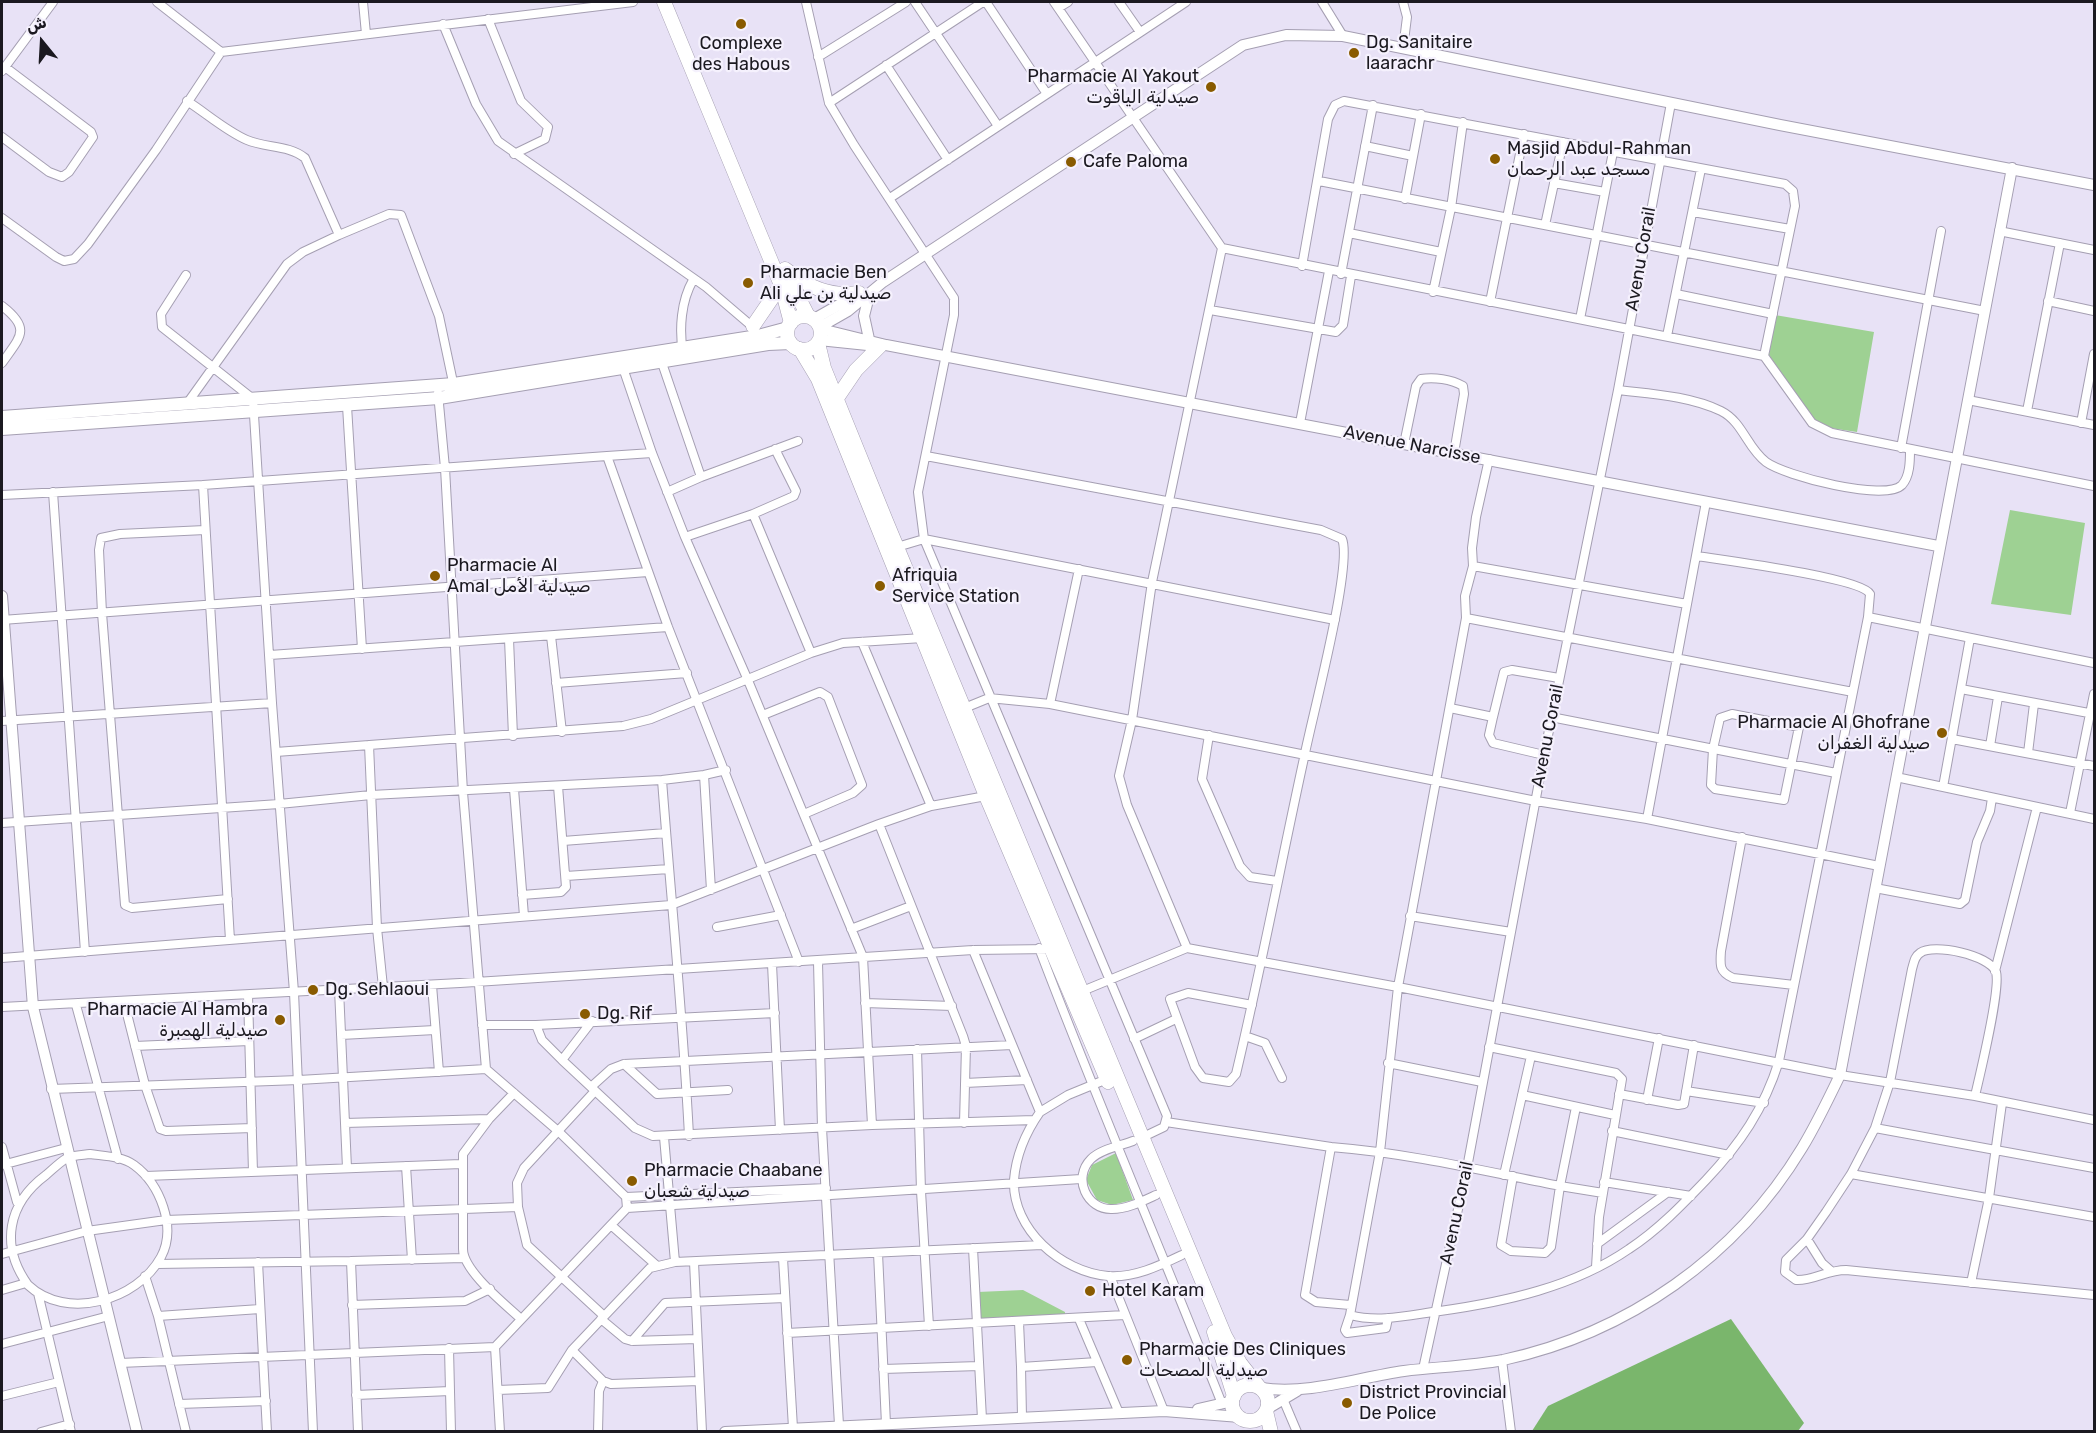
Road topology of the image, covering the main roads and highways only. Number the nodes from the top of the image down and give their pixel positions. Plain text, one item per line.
1 (664, 2) edge
2 (674, 2) edge
3 (783, 268) junction
4 (781, 285) junction
5 (865, 293) road end
6 (789, 325) junction
7 (817, 329) junction
8 (756, 331) junction
9 (878, 343) road end
10 (796, 346) junction
11 (684, 353) junction
12 (622, 364) junction
13 (437, 392) junction
14 (837, 398) junction
15 (253, 405) junction
16 (185, 411) junction
17 (2, 417) edge
18 (2, 429) edge
19 (1137, 1139) junction
20 (1260, 1388) junction
21 (1230, 1401) junction
22 (1266, 1410) junction
23 (1241, 1418) junction
24 (1252, 1431) edge
25 (1271, 1431) edge

1 - 4 highway
2 - 3 highway
3 - 5 highway
3 - 7 highway
4 - 6 highway
4 - 8 highway
6 - 7 highway
6 - 8 main road
6 - 10 highway
7 - 10 highway
7 - 14 highway
8 - 11 main road
9 - 14 highway
10 - 11 main road
10 - 19 highway
11 - 12 main road
11 - 12 main road
12 - 13 main road
13 - 15 main road
13 - 15 main road
14 - 19 highway
15 - 16 main road
16 - 17 main road
16 - 18 main road
19 - 20 highway
19 - 21 highway
20 - 21 highway
20 - 22 highway
21 - 23 highway
22 - 23 highway
22 - 25 highway
23 - 24 highway

